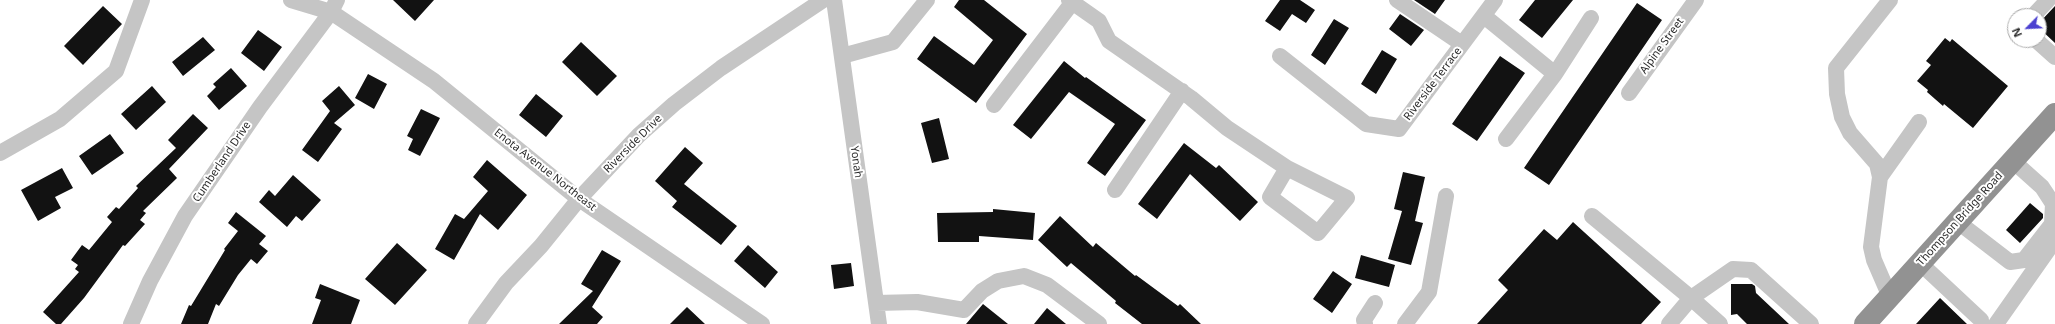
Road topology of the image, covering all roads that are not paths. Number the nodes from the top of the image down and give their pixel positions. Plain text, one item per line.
1 (142, 0) edge
2 (291, 0) edge
3 (834, 0) edge
4 (927, 0) edge
5 (1397, 0) edge
6 (1495, 0) edge
7 (1696, 0) edge
8 (1890, 0) edge
9 (2048, 0) edge
10 (1071, 1) edge
11 (813, 3) edge
12 (334, 6) edge
13 (2040, 8) edge
14 (1484, 16) junction
15 (1591, 18) dead end
16 (1462, 44) junction
17 (2045, 48) edge
18 (842, 56) junction
19 (1280, 56) dead end
20 (2055, 57) edge
21 (1554, 74) junction
22 (1182, 92) junction
23 (1629, 93) dead end
24 (994, 105) dead end
25 (2053, 121) edge
26 (1919, 122) dead end
27 (1506, 139) dead end
28 (0, 153) edge
29 (2013, 160) junction
30 (1287, 168) junction
31 (1880, 177) junction
32 (1116, 190) dead end
33 (1446, 196) dead end
34 (579, 199) junction
35 (1592, 216) dead end
36 (1958, 222) junction
37 (2055, 240) edge
38 (1920, 263) junction
39 (1890, 297) junction
40 (1691, 298) junction
41 (876, 303) junction
42 (1375, 303) dead end
43 (961, 317) edge
44 (1981, 320) dead end
45 (131, 324) edge
46 (476, 324) edge
47 (762, 324) edge
48 (879, 324) edge
49 (1099, 324) edge
50 (1365, 324) edge
51 (1405, 324) edge
52 (1669, 324) edge
53 (1720, 324) edge
54 (1811, 324) edge
55 (1865, 324) edge
56 (1996, 324) edge

1 - 28 street
2 - 12 street, Enota Avenue Northeast
3 - 18 street, Yonah
4 - 18 street
5 - 16 street
6 - 14 street, Riverside Terrace
7 - 23 street, Alpine Street
8 - 31 street
9 - 13 street
10 - 22 street
10 - 24 street
11 - 34 street, Riverside Drive
12 - 34 street, Enota Avenue Northeast
12 - 45 street, Cumberland Drive
14 - 16 street, Riverside Terrace
14 - 21 street
15 - 21 street
16 - 19 street, Riverside Terrace
17 - 20 street
18 - 41 street, Yonah
21 - 27 street
22 - 30 street
22 - 32 street
25 - 29 highway, Thompson Bridge Road
26 - 31 street
29 - 36 highway, Thompson Bridge Road
29 - 36 street
30 - 30 street
31 - 39 street
33 - 51 street
34 - 46 street, Riverside Drive
34 - 47 street, Enota Avenue Northeast
35 - 40 street
36 - 38 highway, Thompson Bridge Road
37 - 56 street
38 - 39 highway, Thompson Bridge Road
38 - 44 street
39 - 55 highway, Thompson Bridge Road
40 - 52 street
40 - 53 street
40 - 54 street
41 - 43 street
41 - 48 street, Yonah
42 - 50 street
43 - 49 street

